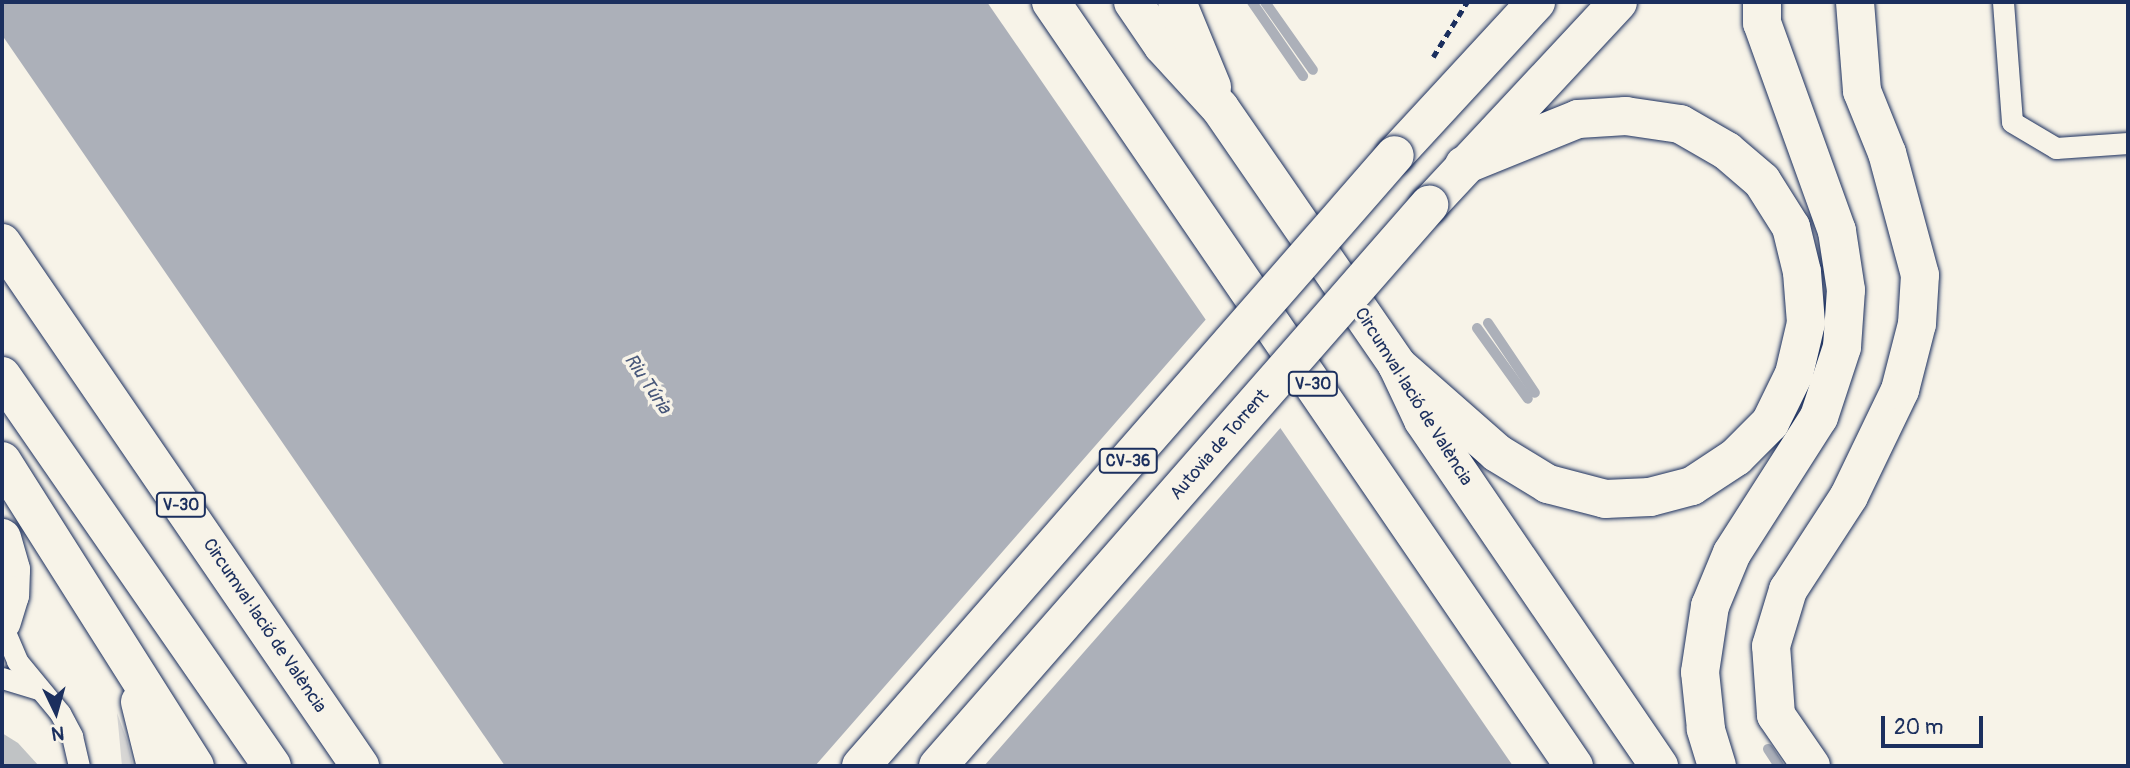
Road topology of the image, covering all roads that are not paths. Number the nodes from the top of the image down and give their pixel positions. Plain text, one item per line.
1 (1051, 2) edge
2 (1133, 2) edge
3 (1177, 2) edge
4 (1505, 2) edge
5 (1536, 2) edge
6 (1618, 2) edge
7 (1762, 2) edge
8 (1855, 2) edge
9 (2003, 2) edge
10 (1479, 63) junction
11 (1220, 108) junction
12 (2128, 143) edge
13 (1464, 165) junction
14 (2, 243) edge
15 (1397, 365) junction
16 (2, 376) edge
17 (2, 461) edge
18 (2, 538) edge
19 (2, 623) edge
20 (125, 657) junction
21 (2, 678) edge
22 (39, 690) junction
23 (79, 766) edge
24 (156, 766) edge
25 (195, 766) edge
26 (272, 766) edge
27 (360, 766) edge
28 (861, 766) edge
29 (938, 766) edge
30 (1574, 766) edge
31 (1659, 766) edge
32 (1717, 766) edge
33 (1811, 766) edge

1 - 30 main road, V-30
2 - 11 main road, Circumval·lació de València
3 - 11 main road
4 - 10 main road
5 - 10 main road, CV-36
6 - 13 main road, Autovia de Torrent
7 - 32 main road
8 - 33 main road
9 - 12 lane
10 - 28 main road, CV-36, bridge
11 - 15 main road, Circumval·lació de València
13 - 15 main road
13 - 29 main road, Autovia de Torrent, bridge
14 - 27 main road, Circumval·lació de València / V-30
15 - 31 main road, Circumval·lació de València
16 - 26 main road
17 - 20 main road
18 - 19 main road
19 - 22 lane
20 - 24 main road
20 - 25 main road
21 - 22 lane
22 - 23 lane

